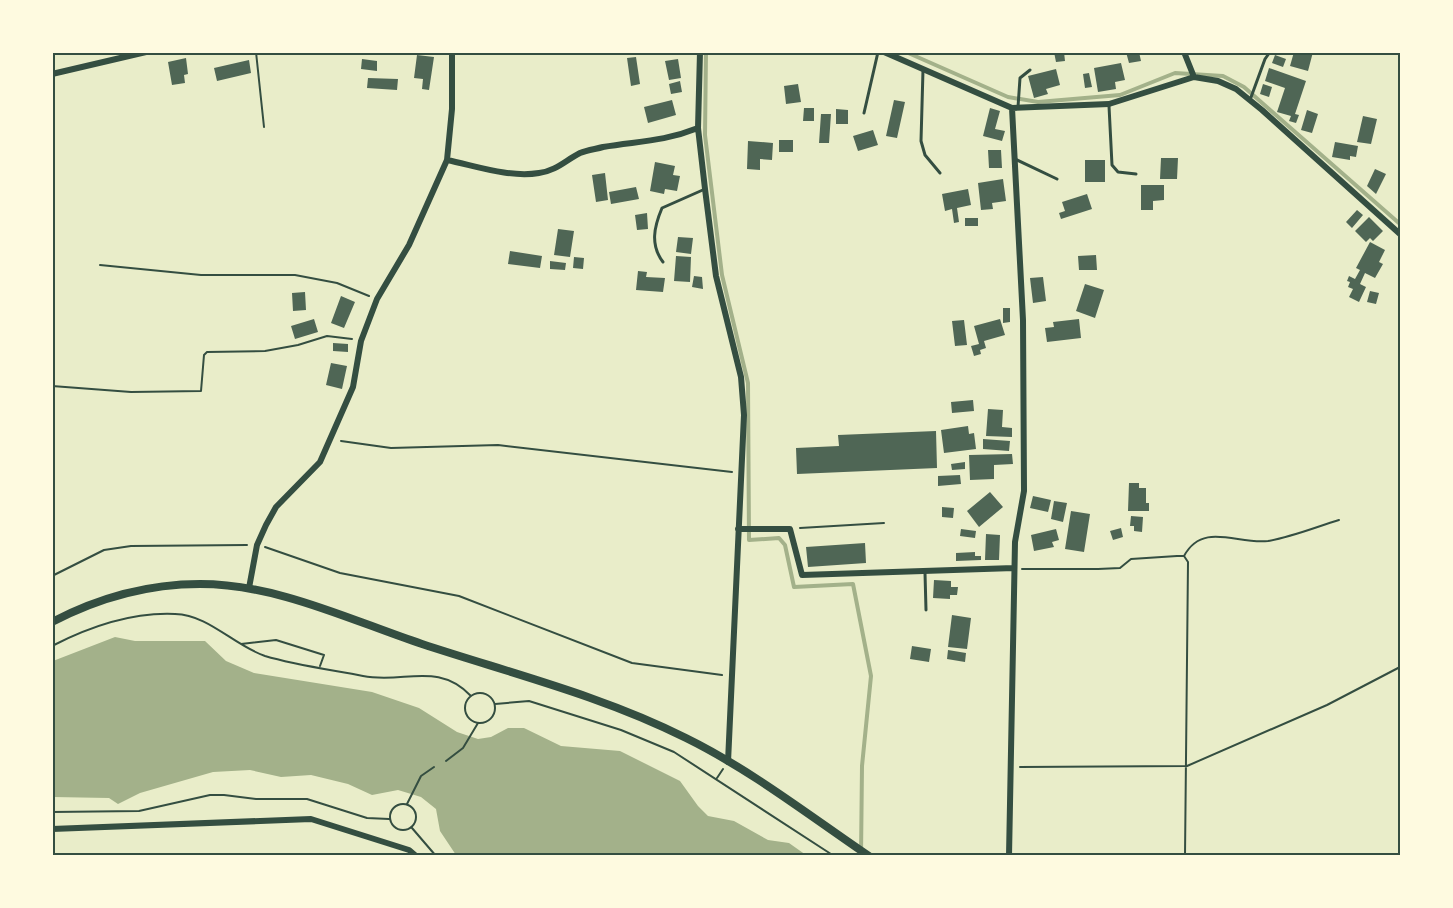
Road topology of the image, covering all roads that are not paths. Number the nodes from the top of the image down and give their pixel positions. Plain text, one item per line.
1 (146, 52) edge
2 (452, 52) edge
3 (700, 52) edge
4 (878, 52) edge
5 (884, 52) edge
6 (1184, 52) edge
7 (1270, 52) edge
8 (923, 69) junction
9 (1030, 70) dead end
10 (52, 74) edge
11 (1194, 77) junction
12 (1250, 100) junction
13 (1108, 104) junction
14 (1015, 107) junction
15 (864, 113) dead end
16 (698, 128) junction
17 (1015, 159) junction
18 (447, 160) junction
19 (940, 173) dead end
20 (1136, 174) dead end
21 (1057, 179) dead end
22 (705, 189) junction
23 (1401, 234) edge
24 (663, 262) dead end
25 (738, 529) junction
26 (1014, 568) junction
27 (924, 569) junction
28 (249, 588) junction
29 (926, 610) dead end
30 (52, 622) edge
31 (729, 762) junction
32 (52, 829) edge
33 (416, 855) edge
34 (869, 855) edge
35 (1009, 855) edge

1 - 10 street
2 - 18 street
3 - 16 street
4 - 15 lane
5 - 8 street
6 - 11 street
7 - 12 lane
8 - 14 street
8 - 19 lane
9 - 14 lane
11 - 12 street
11 - 13 street
12 - 23 street
13 - 14 street
13 - 20 lane
14 - 17 street
16 - 18 street
16 - 22 street
17 - 21 lane
17 - 26 street
18 - 28 street
22 - 24 lane
22 - 25 street
25 - 27 street
25 - 31 street
26 - 27 street
26 - 35 street
27 - 29 lane
28 - 30 street
28 - 31 street
31 - 34 street
32 - 33 street

